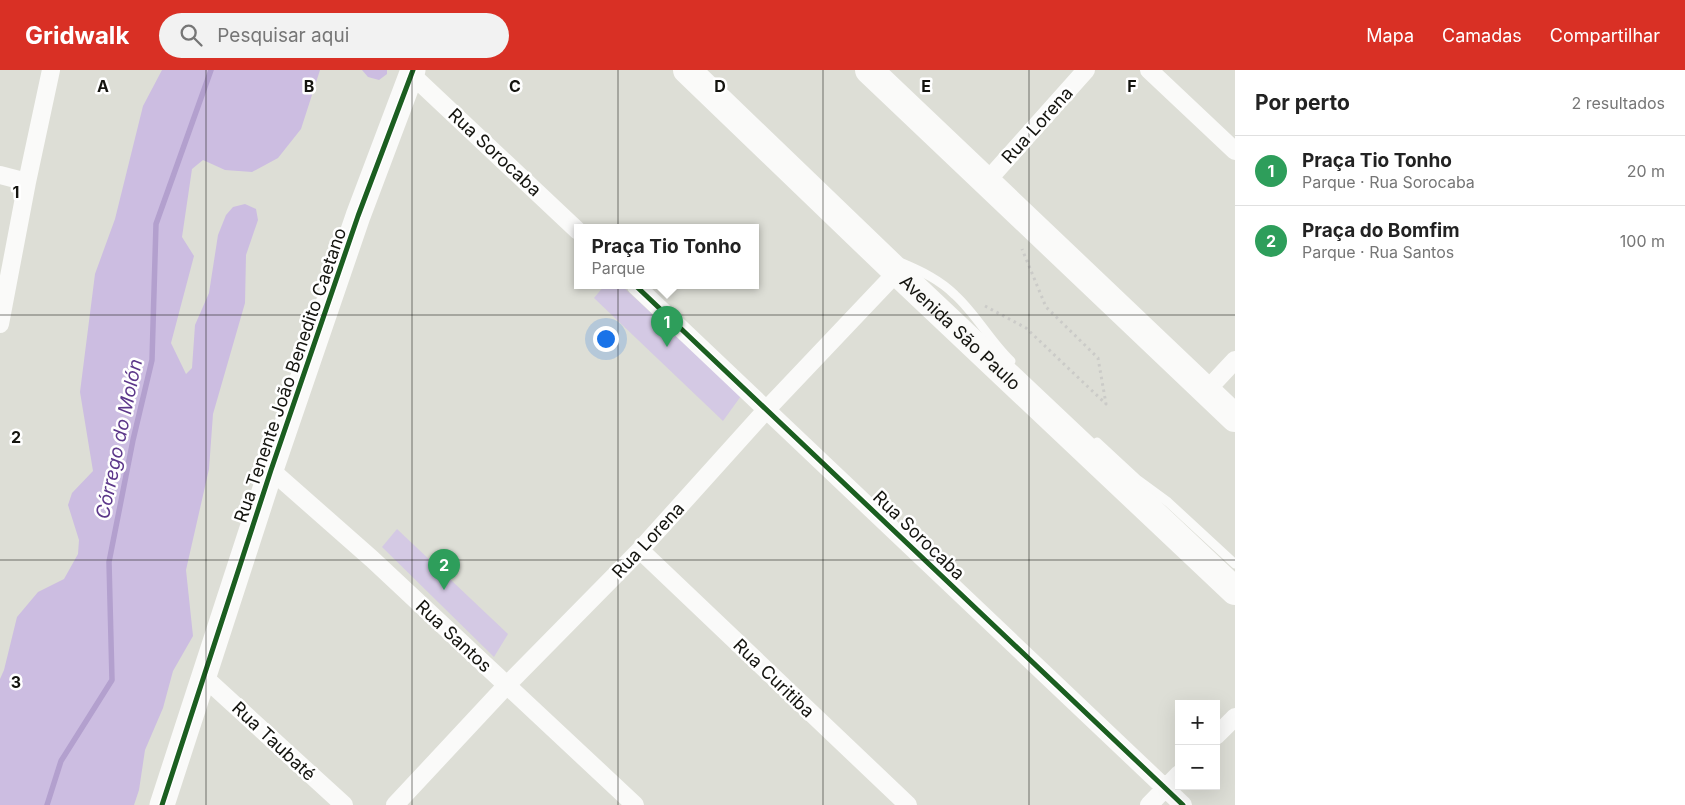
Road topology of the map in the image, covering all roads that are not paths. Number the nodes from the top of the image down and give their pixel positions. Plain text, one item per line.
1 (51, 70) edge
2 (687, 70) edge
3 (869, 70) edge
4 (1086, 70) edge
5 (1149, 70) edge
6 (412, 72) edge
7 (1235, 151) edge
8 (0, 175) edge
9 (987, 181) junction
10 (27, 182) junction
11 (574, 227) edge
12 (888, 262) junction
13 (639, 289) edge
14 (0, 324) edge
15 (1235, 360) edge
16 (1019, 369) dead end
17 (1206, 391) junction
18 (767, 409) junction
19 (1235, 418) edge
20 (1088, 434) dead end
21 (271, 470) junction
22 (640, 550) junction
23 (1235, 564) edge
24 (1235, 591) edge
25 (204, 677) junction
26 (506, 685) junction
27 (1235, 717) edge
28 (1220, 732) edge
29 (1175, 778) edge
30 (1165, 788) junction
31 (162, 805) edge
32 (344, 805) edge
33 (394, 805) edge
34 (635, 805) edge
35 (908, 805) edge
36 (1149, 805) edge
37 (1183, 805) edge

1 - 10 street
2 - 12 main road, Avenida São Paulo
3 - 9 main road
4 - 9 street, Rua Lorena
5 - 7 street
6 - 11 street, Rua Sorocaba
6 - 21 street, Rua Tenente João Benedito Caetano
8 - 10 street
9 - 17 main road
10 - 14 street
12 - 16 lane
12 - 18 street, Rua Lorena
12 - 24 main road, Avenida São Paulo
13 - 18 street, Rua Sorocaba
15 - 17 street
17 - 19 main road
18 - 22 street, Rua Lorena
18 - 30 street, Rua Sorocaba
20 - 23 lane
21 - 25 street, Rua Tenente João Benedito Caetano
21 - 26 street, Rua Santos
22 - 26 street, Rua Lorena
22 - 35 street, Rua Curitiba
25 - 31 street, Rua Tenente João Benedito Caetano
25 - 32 street, Rua Taubaté
26 - 33 street, Rua Lorena
26 - 34 street, Rua Santos
27 - 28 street
29 - 30 street
30 - 36 street
30 - 37 street, Rua Sorocaba

